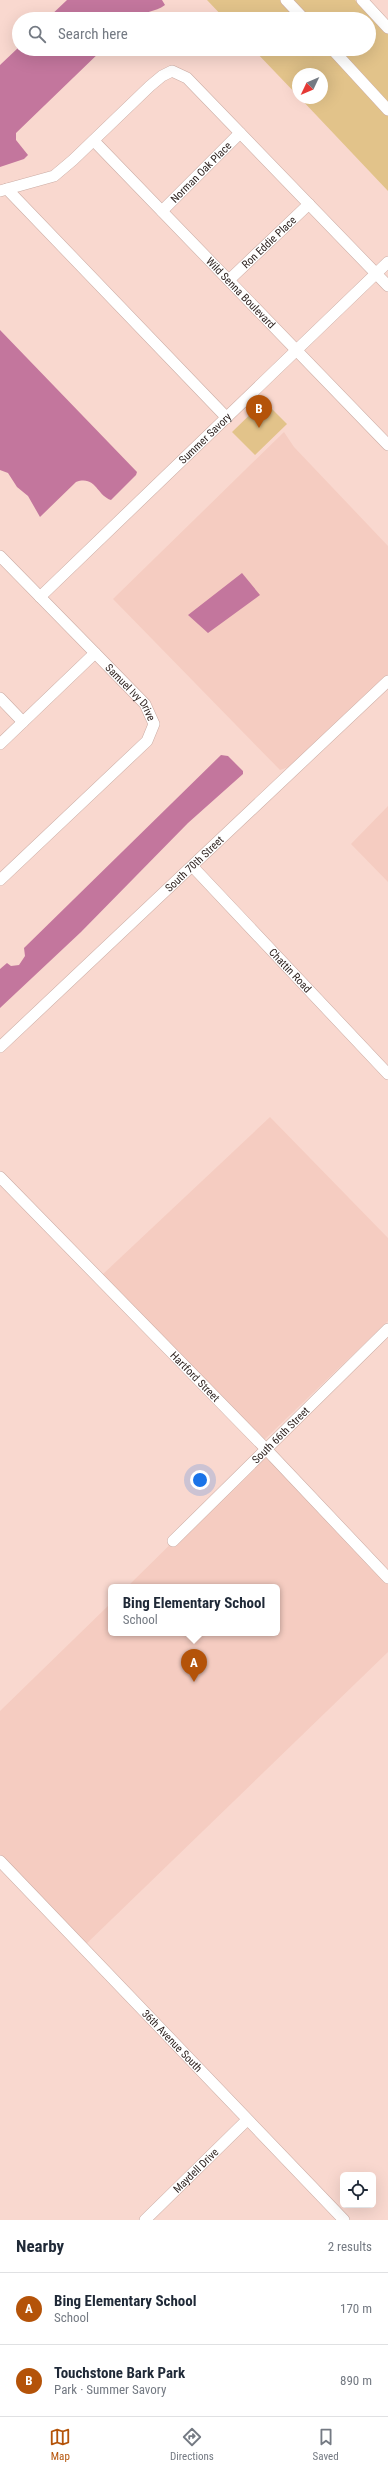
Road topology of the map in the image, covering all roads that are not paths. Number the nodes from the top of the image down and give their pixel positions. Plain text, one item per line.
1 (286, 0) edge
2 (362, 0) edge
3 (297, 12) edge
4 (373, 12) edge
5 (376, 15) edge
6 (388, 28) edge
7 (338, 56) edge
8 (388, 110) edge
9 (240, 133) junction
10 (94, 140) junction
11 (4, 190) edge
12 (309, 204) junction
13 (162, 212) junction
14 (388, 262) edge
15 (376, 274) junction
16 (229, 280) junction
17 (388, 286) edge
18 (297, 351) junction
19 (227, 418) junction
20 (388, 444) edge
21 (0, 556) edge
22 (40, 597) junction
23 (95, 653) junction
24 (388, 681) edge
25 (0, 698) edge
26 (23, 722) junction
27 (0, 744) edge
28 (193, 867) junction
29 (0, 880) edge
30 (0, 1047) edge
31 (388, 1074) edge
32 (0, 1177) edge
33 (388, 1330) edge
34 (266, 1448) junction
35 (173, 1541) dead end
36 (388, 1578) edge
37 (0, 1861) edge
38 (247, 2120) junction
39 (145, 2220) edge
40 (344, 2220) edge

1 - 3 street
2 - 4 street
5 - 6 street
7 - 8 street
9 - 10 street
9 - 12 street
9 - 13 street, Norman Oak Place
10 - 11 street
10 - 13 street, Wild Senna Boulevard
11 - 19 street
12 - 15 street
12 - 16 street, Ron Eddie Place
13 - 16 street, Wild Senna Boulevard
14 - 15 street, Summer Savory
15 - 17 street
15 - 18 street, Summer Savory
16 - 18 street, Wild Senna Boulevard
18 - 19 street, Summer Savory
18 - 20 street, Wild Senna Boulevard
19 - 22 street, Summer Savory
21 - 22 street, Samuel Ivy Drive
22 - 23 street, Samuel Ivy Drive
23 - 26 street
23 - 29 street, Samuel Ivy Drive
24 - 28 street, South 70th Street
25 - 26 street
26 - 27 street
28 - 30 street, South 70th Street
28 - 31 street, Chattin Road
32 - 34 street, Hartford Street
33 - 34 street, South 66th Street
34 - 35 street, South 66th Street
34 - 36 street, Hartford Street
37 - 38 street, 36th Avenue South
38 - 39 street, Maydell Drive
38 - 40 street, 36th Avenue South

